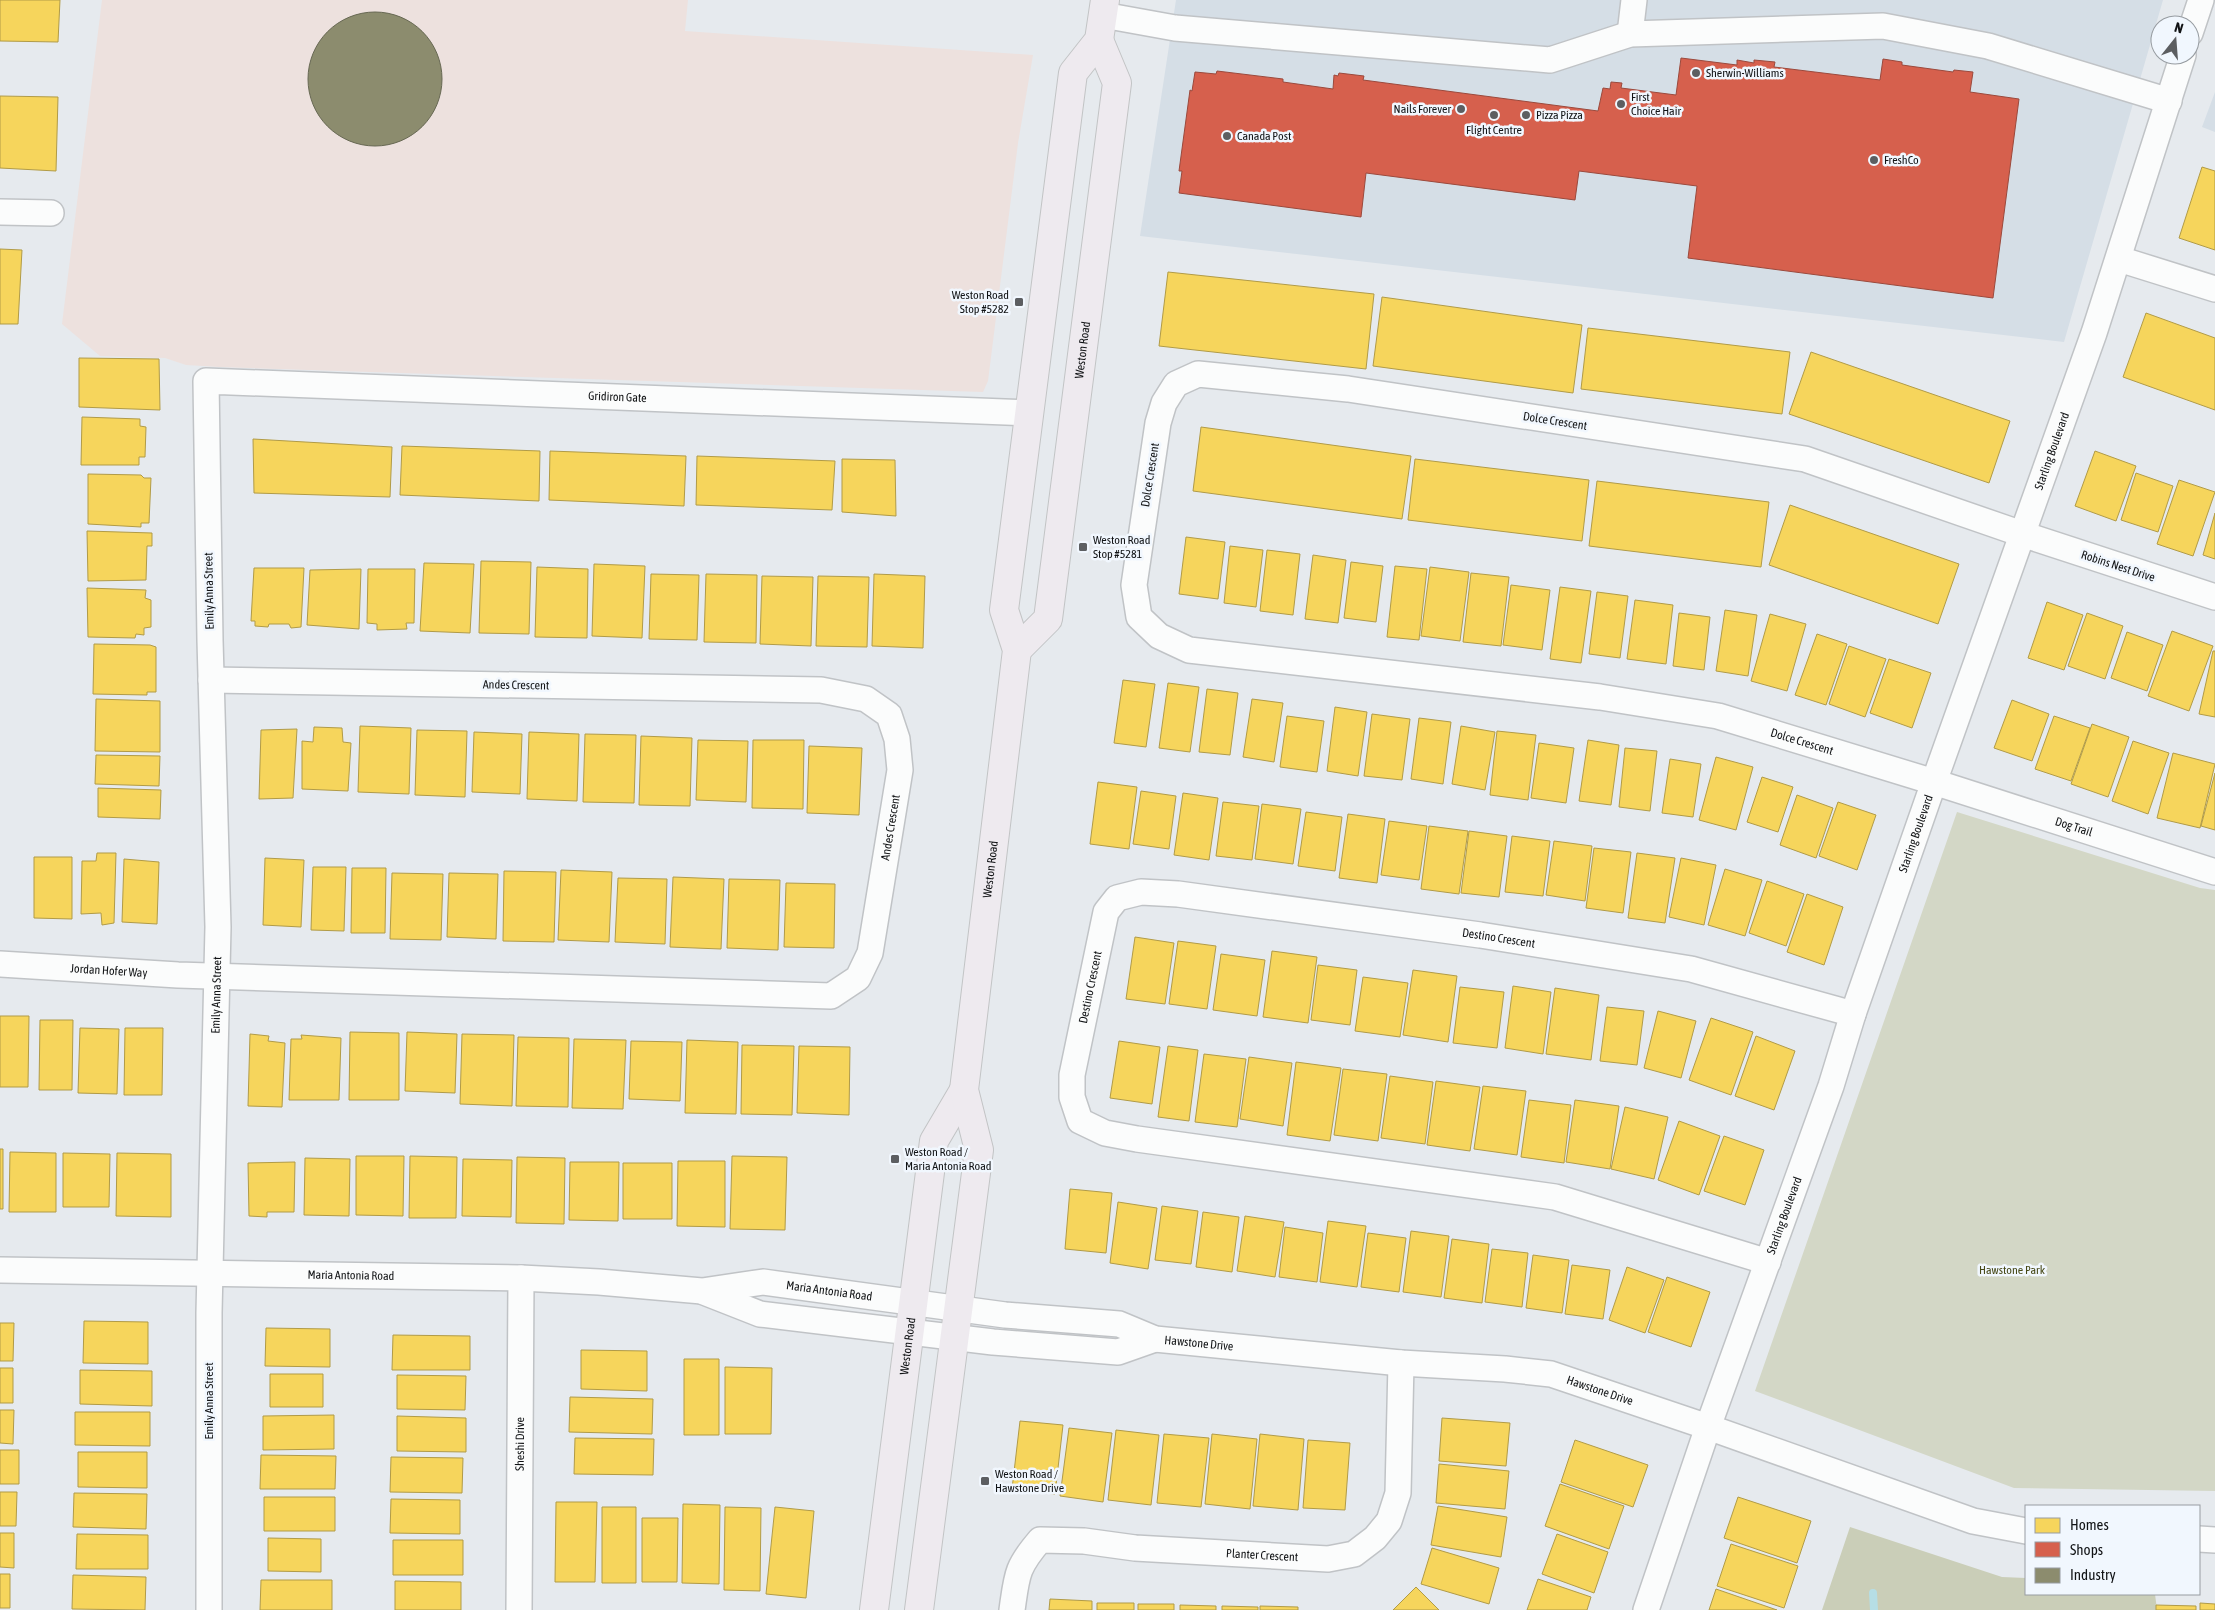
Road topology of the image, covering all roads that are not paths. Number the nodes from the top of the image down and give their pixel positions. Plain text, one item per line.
1 (1634, 0) edge
2 (2201, 0) edge
3 (2196, 15) edge
4 (1102, 18) edge
5 (1630, 34) junction
6 (2180, 65) edge
7 (2168, 102) junction
8 (0, 212) edge
9 (51, 213) dead end
10 (2119, 259) junction
11 (2215, 288) edge
12 (206, 382) joint
13 (1030, 413) junction
14 (2022, 534) junction
15 (2215, 597) edge
16 (1017, 650) junction
17 (211, 680) junction
18 (1934, 782) junction
19 (2215, 872) edge
20 (0, 964) edge
21 (218, 976) junction
22 (1853, 1014) junction
23 (964, 1090) junction
24 (1768, 1262) junction
25 (0, 1270) edge
26 (211, 1274) junction
27 (521, 1278) junction
28 (702, 1292) junction
29 (914, 1301) junction
30 (958, 1308) junction
31 (910, 1331) junction
32 (955, 1337) junction
33 (1155, 1339) junction
34 (1401, 1363) junction
35 (1708, 1427) junction
36 (2025, 1531) edge
37 (2200, 1540) edge
38 (2215, 1540) edge
39 (209, 1610) edge
40 (518, 1610) edge
41 (874, 1610) edge
42 (919, 1610) edge
43 (1012, 1610) edge
44 (1646, 1610) edge

1 - 5 street
2 - 3 street
4 - 5 street
4 - 13 main road, Weston Road
4 - 16 main road, Weston Road
5 - 7 street
6 - 7 street, Starling Boulevard
7 - 10 street, Starling Boulevard
8 - 9 street
10 - 11 street
10 - 14 street, Starling Boulevard
12 - 13 street, Gridiron Gate
12 - 17 street, Emily Anna Street
13 - 16 main road, Weston Road
14 - 15 street, Robins Nest Drive
14 - 18 street, Starling Boulevard
14 - 18 street, Dolce Crescent
16 - 23 main road, Weston Road
17 - 21 street, Emily Anna Street
17 - 21 street, Andes Crescent
18 - 19 street, Dog Trail
18 - 22 street, Starling Boulevard
20 - 21 street, Jordan Hofer Way
21 - 26 street, Emily Anna Street
22 - 24 street, Starling Boulevard
22 - 24 street, Destino Crescent
23 - 29 main road, Weston Road
23 - 30 main road, Weston Road
24 - 35 street, Starling Boulevard
25 - 26 street, Maria Antonia Road
26 - 27 street, Maria Antonia Road
26 - 39 street, Emily Anna Street
27 - 28 street, Maria Antonia Road
27 - 40 street, Sheshi Drive
28 - 29 street, Maria Antonia Road
28 - 31 street, Maria Antonia Road
29 - 30 street, Maria Antonia Road
29 - 31 main road, Weston Road
30 - 32 main road, Weston Road
30 - 33 street, Hawstone Drive
31 - 32 street, Maria Antonia Road
31 - 41 main road, Weston Road
32 - 33 street, Hawstone Drive
32 - 42 main road, Weston Road
33 - 34 street, Hawstone Drive
34 - 35 street, Hawstone Drive
34 - 43 street, Planter Crescent
35 - 36 street, Hawstone Drive
35 - 44 street, Starling Boulevard
37 - 38 street

